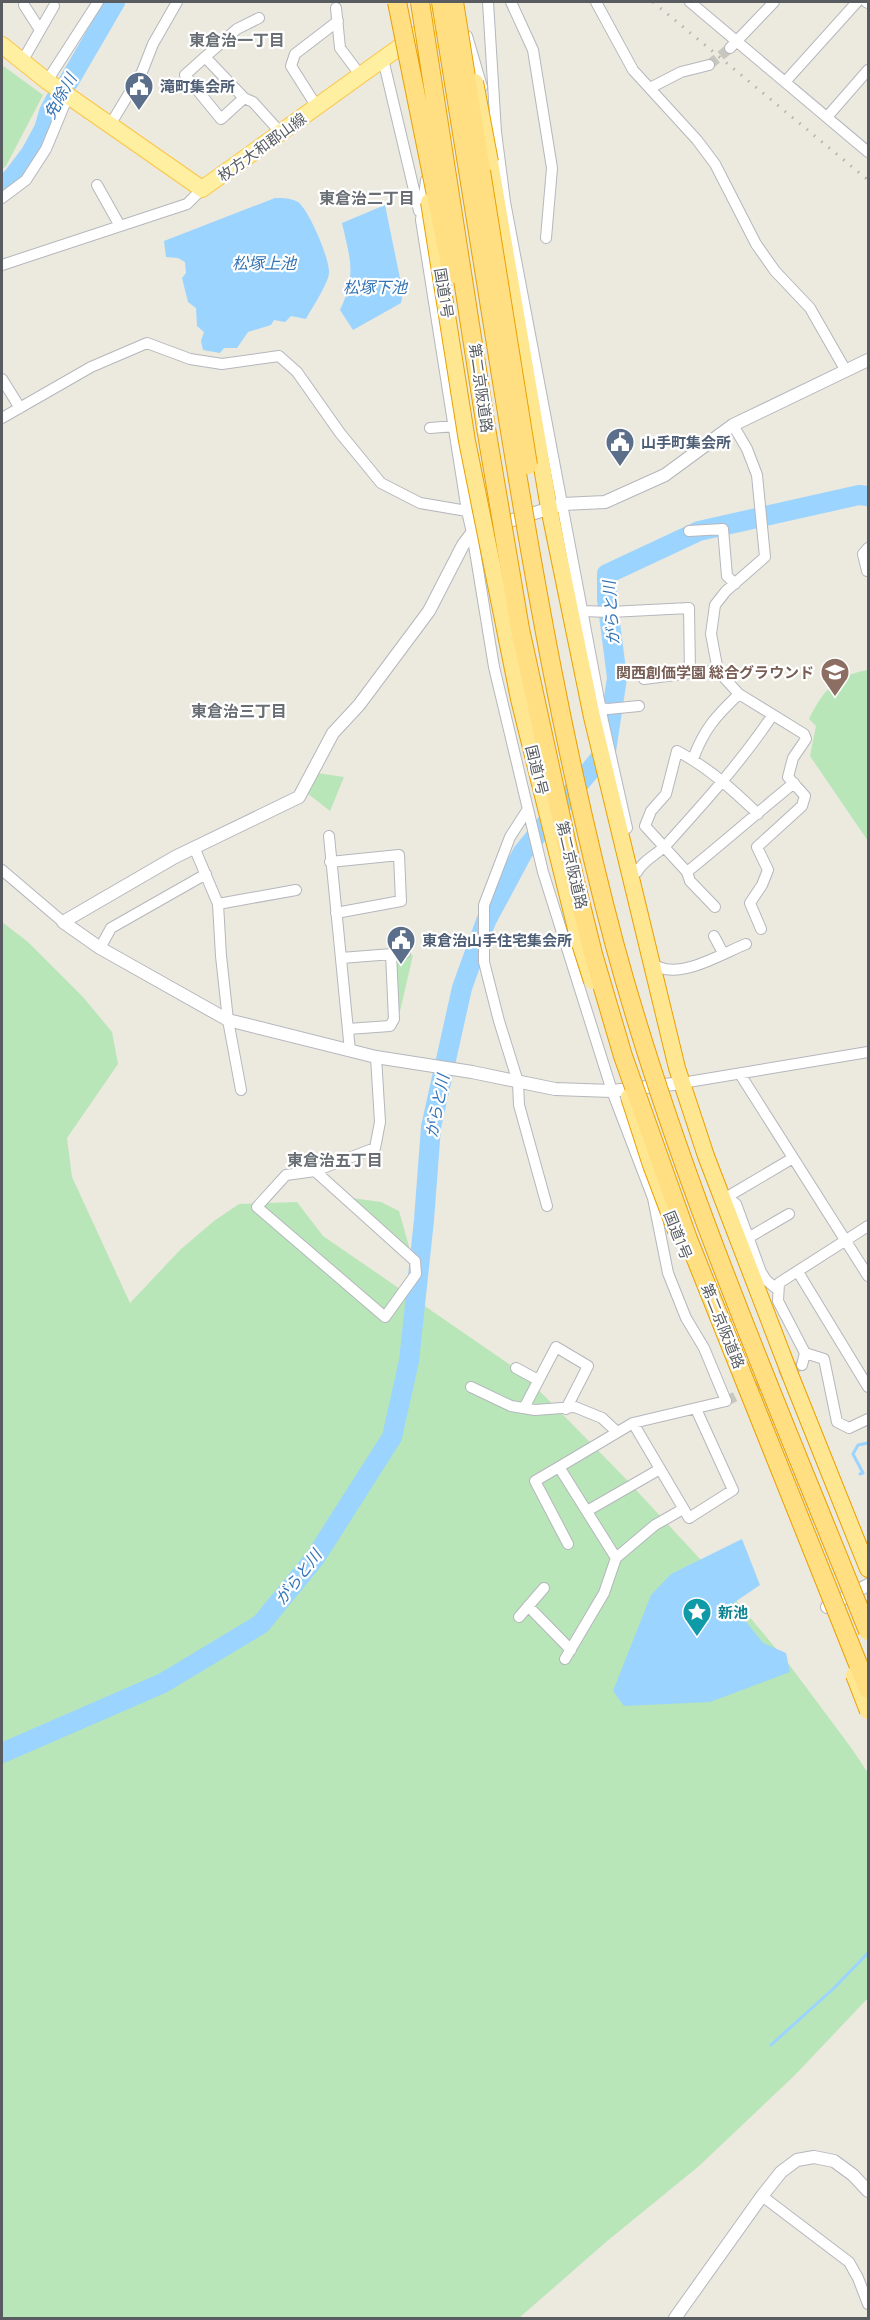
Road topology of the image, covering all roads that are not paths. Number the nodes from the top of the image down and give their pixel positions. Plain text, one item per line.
1 (98, 2) edge
2 (176, 2) edge
3 (389, 2) edge
4 (399, 2) edge
5 (420, 2) edge
6 (441, 2) edge
7 (454, 2) edge
8 (462, 2) edge
9 (488, 2) edge
10 (511, 2) edge
11 (596, 2) edge
12 (690, 2) edge
13 (774, 2) edge
14 (857, 2) edge
15 (24, 5) dead end
16 (54, 6) dead end
17 (336, 9) dead end
18 (259, 18) dead end
19 (338, 21) junction
20 (40, 30) junction
21 (466, 32) junction
22 (407, 42) junction
23 (2, 45) edge
24 (733, 45) junction
25 (205, 57) junction
26 (383, 59) junction
27 (23, 60) junction
28 (709, 65) tunnel mouth
29 (868, 70) edge
30 (361, 76) junction
31 (785, 82) junction
32 (650, 88) junction
33 (59, 89) junction
34 (244, 98) junction
35 (317, 107) junction
36 (827, 117) junction
37 (111, 125) junction
38 (496, 132) junction
39 (281, 133) junction
40 (868, 152) edge
41 (426, 180) junction
42 (97, 185) dead end
43 (202, 189) junction
44 (2, 198) edge
45 (421, 220) junction
46 (120, 226) junction
47 (546, 238) dead end
48 (2, 265) edge
49 (868, 360) edge
50 (846, 371) junction
51 (2, 379) edge
52 (20, 408) junction
53 (2, 418) edge
54 (733, 425) junction
55 (455, 426) junction
56 (430, 428) dead end
57 (556, 506) junction
58 (466, 511) junction
59 (503, 531) junction
60 (689, 531) dead end
61 (472, 533) junction
62 (868, 548) edge
63 (867, 571) edge
64 (735, 584) junction
65 (583, 611) junction
66 (544, 625) junction
67 (718, 671) junction
68 (690, 673) junction
69 (644, 679) dead end
70 (739, 694) junction
71 (639, 706) dead end
72 (596, 712) junction
73 (772, 716) junction
74 (693, 759) junction
75 (723, 781) junction
76 (794, 783) junction
77 (528, 809) junction
78 (758, 814) junction
79 (329, 836) dead end
80 (664, 847) junction
81 (194, 848) junction
82 (330, 862) junction
83 (2, 870) edge
84 (638, 872) junction
85 (687, 872) junction
86 (206, 874) junction
87 (296, 890) dead end
88 (218, 904) junction
89 (715, 907) dead end
90 (336, 913) junction
91 (63, 922) junction
92 (761, 929) dead end
93 (714, 936) dead end
94 (746, 944) dead end
95 (100, 948) junction
96 (405, 953) dead end
97 (723, 953) junction
98 (391, 954) junction
99 (341, 958) junction
100 (659, 967) junction
101 (228, 1020) junction
102 (348, 1029) junction
103 (350, 1051) junction
104 (868, 1052) edge
105 (376, 1057) junction
106 (740, 1074) junction
107 (518, 1082) junction
108 (684, 1083) junction
109 (241, 1090) dead end
110 (612, 1091) junction
111 (793, 1158) junction
112 (315, 1171) junction
113 (727, 1197) junction
114 (547, 1206) dead end
115 (789, 1214) dead end
116 (868, 1226) edge
117 (748, 1238) junction
118 (845, 1239) junction
119 (750, 1266) junction
120 (798, 1272) junction
121 (868, 1276) edge
122 (778, 1290) junction
123 (805, 1353) junction
124 (802, 1365) dead end
125 (516, 1368) dead end
126 (538, 1380) junction
127 (471, 1387) dead end
128 (868, 1387) edge
129 (524, 1408) junction
130 (566, 1409) junction
131 (696, 1409) junction
132 (868, 1419) edge
133 (633, 1422) junction
134 (618, 1432) junction
135 (559, 1467) junction
136 (660, 1469) junction
137 (683, 1509) junction
138 (586, 1511) junction
139 (568, 1544) dead end
140 (616, 1558) junction
141 (868, 1569) edge
142 (868, 1585) edge
143 (544, 1588) dead end
144 (528, 1606) junction
145 (827, 1607) junction
146 (519, 1617) dead end
147 (868, 1631) edge
148 (868, 1689) edge
149 (868, 1711) edge
150 (868, 2191) edge
151 (762, 2196) junction
152 (868, 2304) edge
153 (675, 2319) edge

1 - 33 street
2 - 37 street
3 - 41 highway, 国道1号
4 - 22 street
4 - 59 highway, bridge
5 - 59 highway, 第二京阪道路, bridge
6 - 66 highway, 第二京阪道路, bridge
7 - 66 highway, bridge
8 - 21 highway
8 - 22 main road, 枚方大和郡山線
9 - 38 street
10 - 47 street
11 - 32 street
12 - 24 street
13 - 24 street
14 - 31 street
15 - 20 street
16 - 20 street
17 - 19 street
18 - 25 street
19 - 30 street
19 - 35 street
20 - 27 street
21 - 38 street
21 - 57 highway, bridge
22 - 26 main road, 枚方大和郡山線
23 - 27 main road, 枚方大和郡山線
24 - 31 street
25 - 34 street
25 - 34 street
26 - 30 main road, 枚方大和郡山線
26 - 45 street
27 - 33 main road, 枚方大和郡山線
28 - 32 street
29 - 36 street
30 - 35 main road, 枚方大和郡山線
31 - 36 street
32 - 50 street
33 - 37 main road, 枚方大和郡山線
33 - 44 street
34 - 39 street
35 - 39 main road, 枚方大和郡山線
36 - 40 street
37 - 43 main road, 枚方大和郡山線
38 - 57 street
39 - 43 main road, 枚方大和郡山線
41 - 45 street
41 - 145 highway, 国道1号, bridge
42 - 46 street
43 - 46 street
45 - 55 street
46 - 48 street
49 - 50 street
50 - 54 street
51 - 52 street
52 - 53 street
52 - 58 street
54 - 57 street
54 - 64 street
55 - 56 street
55 - 58 street
57 - 61 street
57 - 65 street
57 - 72 highway
58 - 61 street
59 - 148 highway, 第二京阪道路, bridge
60 - 64 street
61 - 77 street
61 - 81 street
62 - 63 street
64 - 67 street
65 - 68 street
65 - 72 street
66 - 147 highway, 第二京阪道路, bridge
67 - 68 street
67 - 70 street
68 - 69 street
70 - 73 street
70 - 74 street
71 - 72 street
72 - 84 street
72 - 108 highway
73 - 75 street
73 - 76 street
74 - 75 street
74 - 80 street
75 - 78 street
75 - 80 street
76 - 78 street
76 - 92 street
77 - 107 street
77 - 110 street
78 - 85 street
79 - 82 street
80 - 84 street
80 - 85 street
81 - 86 street
81 - 91 street
82 - 90 street
82 - 90 street
83 - 91 street
84 - 100 street
85 - 89 street
86 - 88 street
86 - 95 street
87 - 88 street
88 - 101 street
90 - 99 street
91 - 95 street
93 - 97 street
94 - 97 street
95 - 101 street
96 - 98 street
97 - 100 street
98 - 99 street
98 - 102 street
99 - 102 street
100 - 108 street
101 - 103 street
101 - 109 street
102 - 103 street
103 - 105 street
104 - 106 street
105 - 107 street
105 - 112 street
106 - 108 street
106 - 111 street
107 - 110 street
107 - 114 street
108 - 110 street
108 - 113 street
108 - 119 highway
110 - 131 street
111 - 113 street
111 - 118 street
112 - 112 street
113 - 117 street
113 - 119 street
115 - 117 street
116 - 118 street
117 - 122 street
118 - 120 street
118 - 121 street
119 - 141 highway
120 - 122 street
120 - 128 street
122 - 123 street
123 - 124 street
123 - 132 street
125 - 126 street
126 - 129 street
126 - 130 street
127 - 129 street
129 - 130 street
130 - 134 street
131 - 133 street
131 - 137 street
133 - 134 street
133 - 136 street
134 - 135 street
135 - 138 street
135 - 139 street
136 - 137 street
136 - 138 street
137 - 140 street
138 - 140 street
140 - 144 street
142 - 145 street
143 - 144 street
144 - 146 street
145 - 149 highway, 国道1号, bridge
150 - 151 street
151 - 152 street
151 - 153 street

